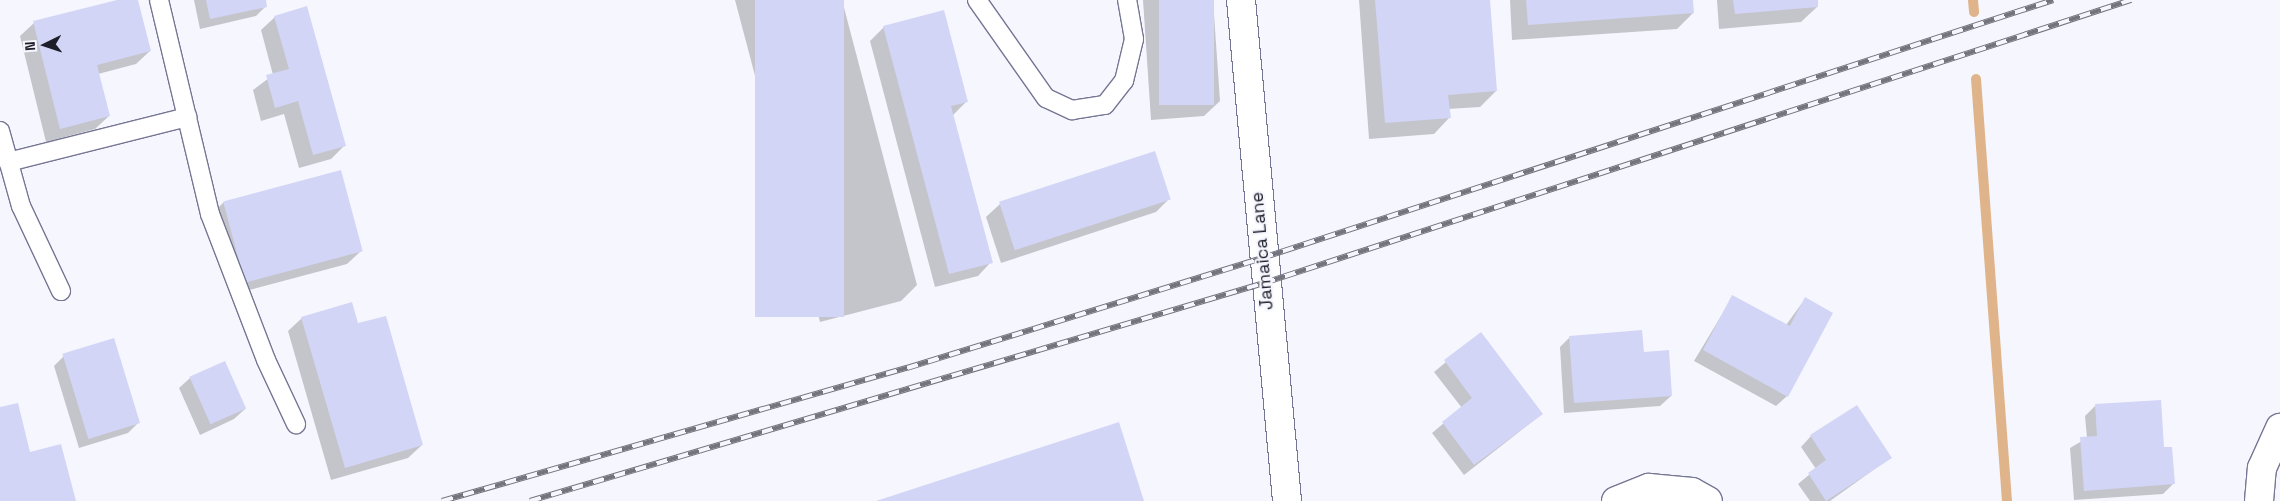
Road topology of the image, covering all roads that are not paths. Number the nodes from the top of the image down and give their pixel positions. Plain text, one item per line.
1 (159, 0) edge
2 (977, 0) edge
3 (1126, 0) edge
4 (1240, 0) edge
5 (187, 117) junction
6 (0, 131) edge
7 (8, 162) junction
8 (61, 291) dead end
9 (296, 424) dead end
10 (2280, 428) edge
11 (1287, 501) edge
12 (1616, 501) edge
13 (1708, 501) edge
14 (2259, 501) edge

1 - 5 lane
2 - 3 lane
4 - 11 street, Jamaica Lane
5 - 7 lane
5 - 9 lane
6 - 7 lane
7 - 8 lane
10 - 14 street
12 - 13 street

